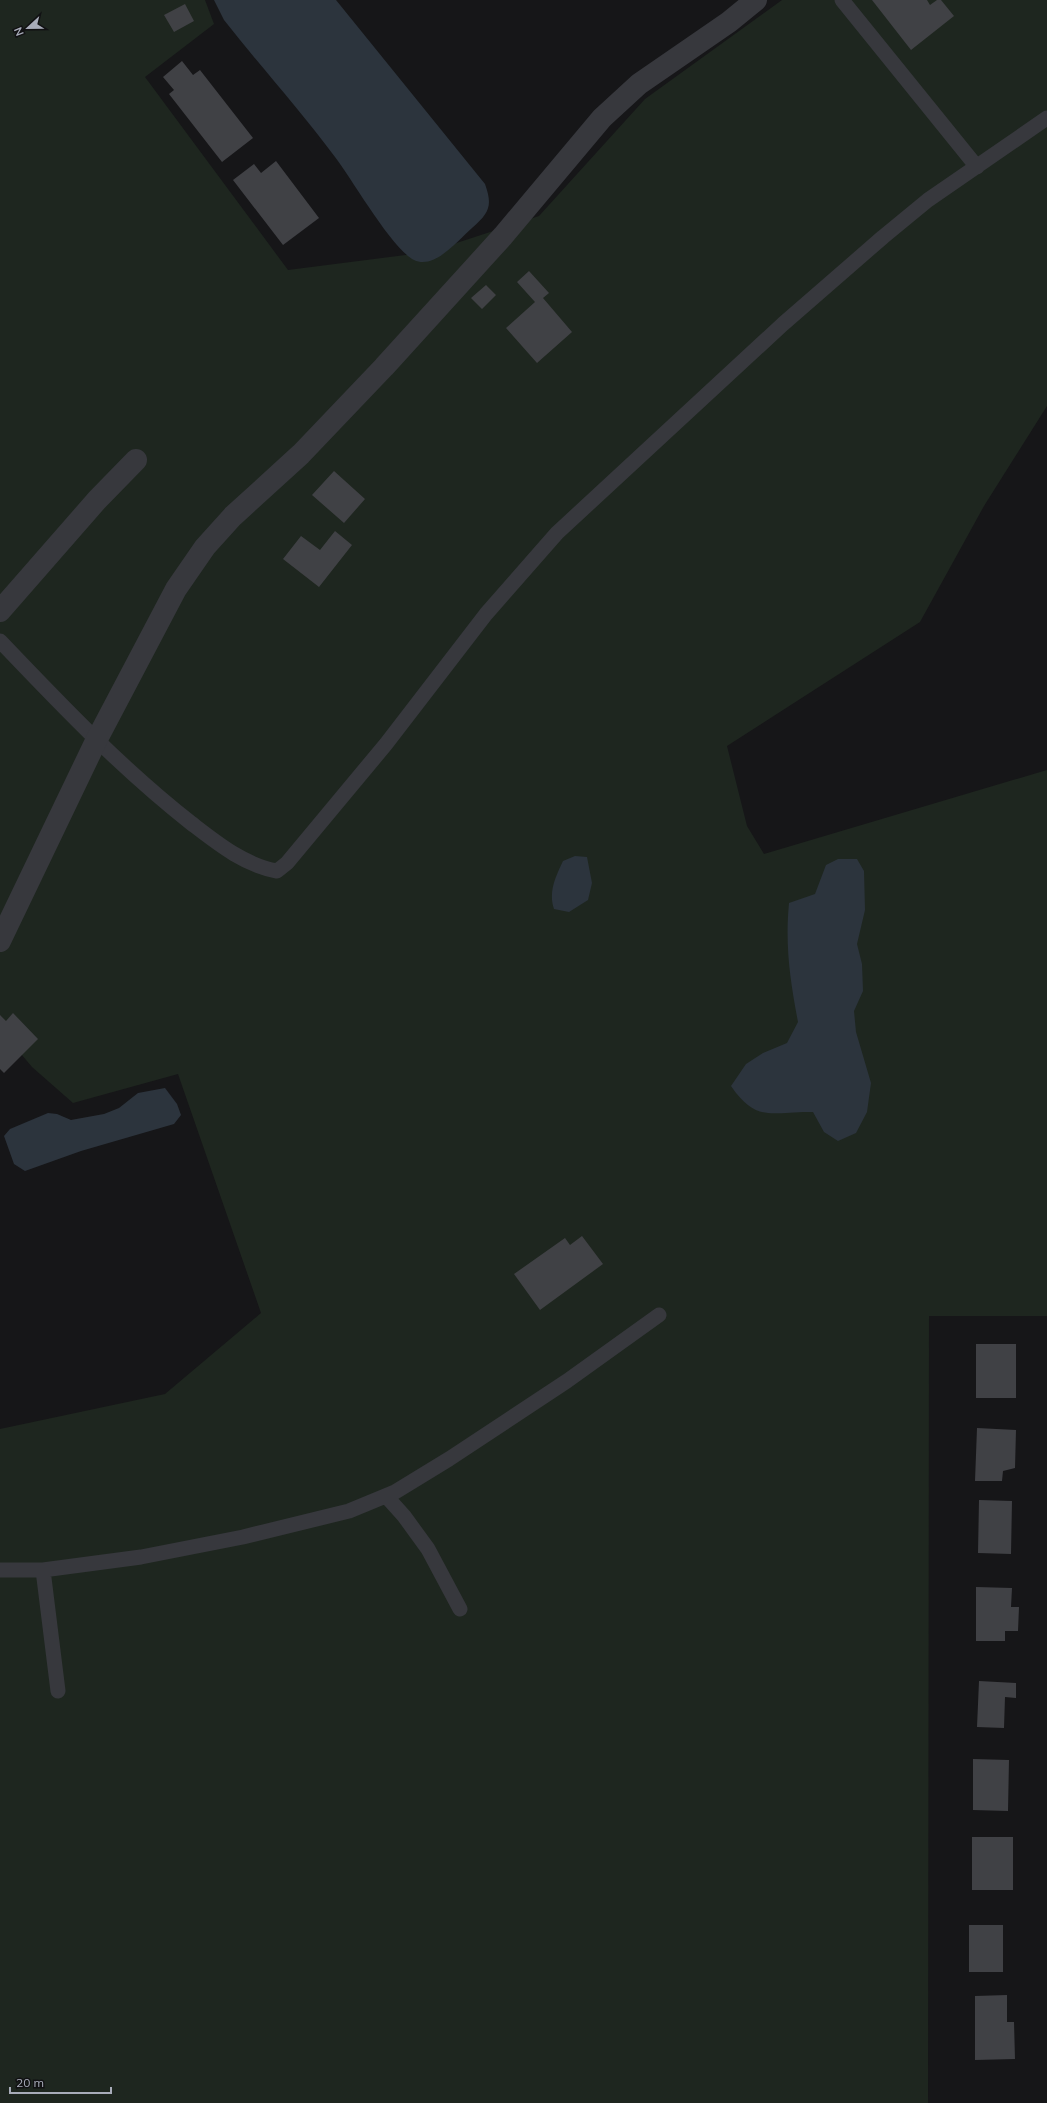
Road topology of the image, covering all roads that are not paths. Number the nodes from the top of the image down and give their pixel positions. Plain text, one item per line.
1 (756, 0) edge
2 (842, 0) edge
3 (1047, 118) edge
4 (976, 167) junction
5 (136, 460) dead end
6 (0, 611) edge
7 (0, 641) edge
8 (96, 741) junction
9 (0, 942) edge
10 (659, 1315) dead end
11 (386, 1496) junction
12 (0, 1570) edge
13 (43, 1570) junction
14 (460, 1609) dead end
15 (58, 1691) dead end

1 - 8 street
2 - 4 lane
3 - 4 lane
4 - 8 lane
5 - 6 street
7 - 8 lane
8 - 9 street
10 - 11 lane
11 - 13 lane
11 - 14 lane
12 - 13 lane
13 - 15 lane

